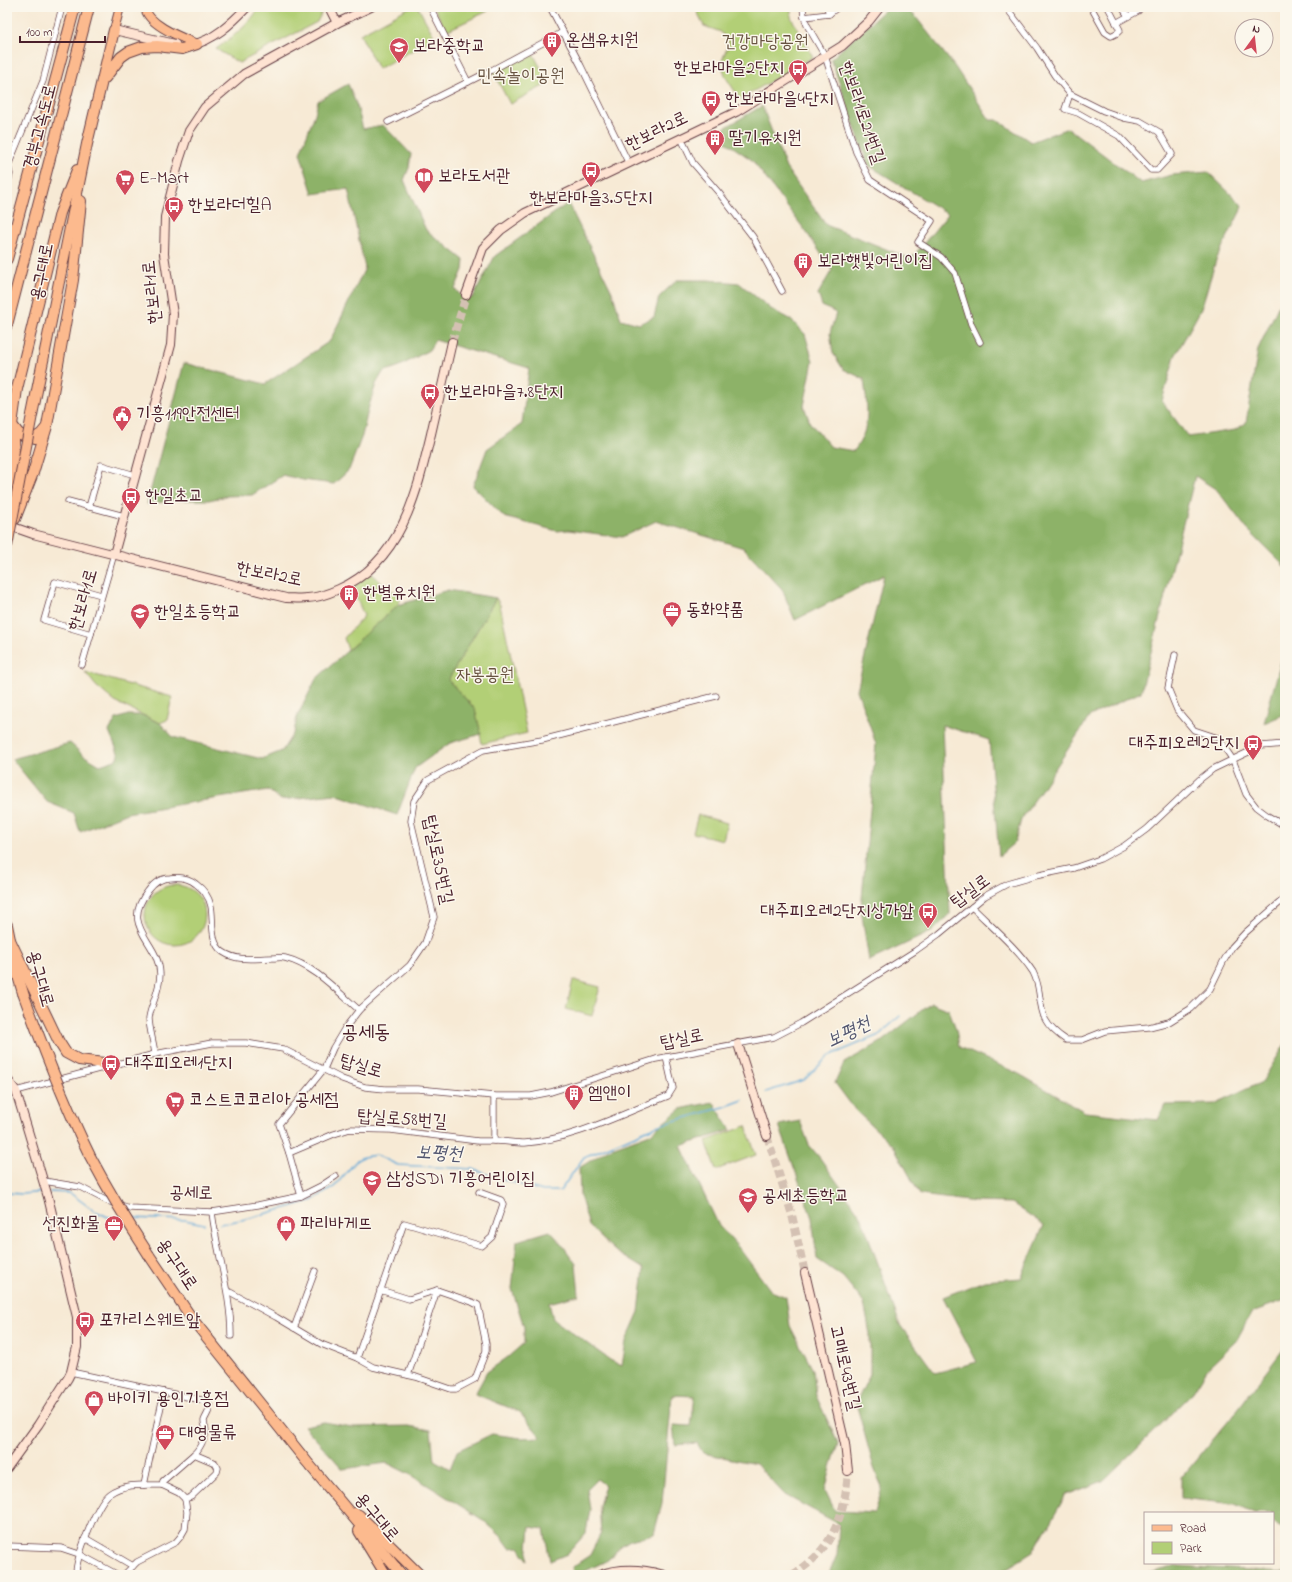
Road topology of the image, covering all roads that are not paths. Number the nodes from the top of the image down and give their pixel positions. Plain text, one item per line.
1 (62, 7) edge
2 (75, 7) edge
3 (89, 7) edge
4 (120, 7) edge
5 (145, 7) edge
6 (247, 7) edge
7 (329, 7) edge
8 (371, 7) edge
9 (430, 7) edge
10 (550, 7) edge
11 (804, 7) edge
12 (827, 7) edge
13 (838, 7) edge
14 (880, 7) edge
15 (1006, 7) edge
16 (1091, 7) edge
17 (1108, 7) edge
18 (1122, 7) edge
19 (1136, 7) edge
20 (829, 14) junction
21 (1128, 16) junction
22 (804, 18) junction
23 (337, 23) junction
24 (1116, 23) junction
25 (114, 30) junction
26 (563, 32) junction
27 (197, 44) junction
28 (826, 56) junction
29 (102, 81) junction
30 (468, 82) junction
31 (1070, 94) junction
32 (388, 122) dead end
33 (681, 138) junction
34 (87, 144) junction
35 (629, 164) junction
36 (8, 166) edge
37 (7, 185) edge
38 (7, 259) edge
39 (782, 291) dead end
40 (466, 295) tunnel mouth
41 (7, 325) edge
42 (452, 342) tunnel mouth
43 (980, 342) dead end
44 (12, 425) junction
45 (47, 426) junction
46 (135, 475) junction
47 (68, 501) dead end
48 (89, 507) junction
49 (7, 511) edge
50 (124, 516) junction
51 (10, 527) edge
52 (7, 546) edge
53 (114, 554) junction
54 (101, 596) junction
55 (91, 634) junction
56 (1175, 655) dead end
57 (82, 665) dead end
58 (716, 696) dead end
59 (1285, 744) edge
60 (1233, 760) junction
61 (1285, 826) edge
62 (1285, 898) edge
63 (972, 907) junction
64 (7, 925) edge
65 (10, 940) junction
66 (359, 1010) junction
67 (738, 1044) junction
68 (155, 1054) junction
69 (666, 1057) junction
70 (112, 1064) junction
71 (324, 1069) junction
72 (7, 1079) edge
73 (16, 1091) junction
74 (494, 1096) junction
75 (767, 1136) tunnel mouth
76 (494, 1141) junction
77 (289, 1153) junction
78 (336, 1176) dead end
79 (44, 1183) junction
80 (479, 1192) dead end
81 (301, 1196) junction
82 (212, 1212) junction
83 (314, 1271) dead end
84 (805, 1273) tunnel mouth
85 (380, 1290) junction
86 (437, 1290) junction
87 (228, 1291) junction
88 (294, 1328) junction
89 (231, 1336) dead end
90 (357, 1358) junction
91 (71, 1372) junction
92 (408, 1375) junction
93 (164, 1392) junction
94 (194, 1454) junction
95 (7, 1468) edge
96 (848, 1471) tunnel mouth
97 (144, 1485) junction
98 (162, 1485) junction
99 (186, 1499) junction
100 (347, 1510) junction
101 (85, 1538) junction
102 (7, 1546) edge
103 (79, 1554) junction
104 (133, 1566) junction
105 (76, 1575) edge
106 (118, 1575) edge
107 (124, 1575) edge
108 (386, 1575) edge
109 (402, 1575) edge
110 (420, 1575) edge
111 (600, 1575) edge
112 (664, 1575) edge

1 - 36 street
2 - 38 highway, 경부고속도로
3 - 41 highway, 경부고속도로
4 - 25 main road, 용구대로
5 - 27 main road
6 - 27 street
7 - 23 street
8 - 23 street, 한보라1로
9 - 30 street
10 - 26 street
11 - 22 street, 한보라1로21번길
12 - 20 street
13 - 20 street
14 - 28 street, 한보라2로
15 - 31 street
16 - 24 street
17 - 24 street
18 - 21 street
19 - 21 street
20 - 22 street
21 - 24 street
22 - 28 street, 한보라1로21번길
23 - 46 street, 한보라1로
25 - 27 street
25 - 29 highway, 용구대로
26 - 30 street
26 - 35 street
27 - 29 highway
28 - 33 street, 한보라2로
28 - 43 street, 한보라1로21번길
29 - 34 highway, 용구대로
30 - 32 street
31 - 31 street
33 - 35 street, 한보라2로
33 - 39 street
34 - 44 highway
34 - 45 highway
34 - 52 highway, 용구대로, bridge
35 - 40 street, 한보라2로
36 - 37 street
42 - 53 street, 한보라2로
44 - 45 highway
44 - 49 highway
45 - 51 highway
46 - 48 street
46 - 50 street, 한보라1로
47 - 48 street
48 - 50 street
50 - 53 street, 한보라1로
51 - 53 street, 한보라2로
53 - 54 street, 한보라1로
54 - 55 street, 한보라1로
54 - 55 street
55 - 57 street, 한보라1로
56 - 60 street
58 - 66 street, 탑실로35번길
59 - 60 street, 탑실로
60 - 61 street
60 - 63 street, 탑실로
62 - 63 street
63 - 67 street, 탑실로
64 - 65 highway, 용구대로
65 - 70 highway
65 - 100 highway, 용구대로, bridge
66 - 68 street
66 - 71 street, 탑실로35번길
67 - 69 street, 탑실로
67 - 75 street
68 - 70 street, 탑실로
68 - 71 street, 탑실로
69 - 74 street, 탑실로
69 - 76 street, 탑실로58번길
70 - 73 street, 탑실로
71 - 74 street, 탑실로
71 - 77 street, 탑실로35번길
72 - 73 street
73 - 79 street
74 - 76 street
76 - 77 street, 탑실로58번길
77 - 81 street
78 - 81 street, 공세로
79 - 82 street, 공세로
79 - 91 street
80 - 85 street
81 - 82 street, 공세로
82 - 87 street
83 - 88 street
84 - 96 street, 고매로43번길
85 - 86 street
85 - 90 street
86 - 92 street
86 - 92 street
87 - 88 street
87 - 89 street
88 - 90 street
90 - 92 street
91 - 93 street
91 - 95 street
93 - 94 street
93 - 97 street
94 - 98 street
94 - 99 street
97 - 98 street
97 - 101 street
98 - 99 street
99 - 104 street
100 - 108 highway
100 - 109 highway, 용구대로
100 - 110 highway
101 - 103 street
101 - 104 street
102 - 103 street
103 - 105 street
103 - 106 street
104 - 107 street
111 - 112 street

